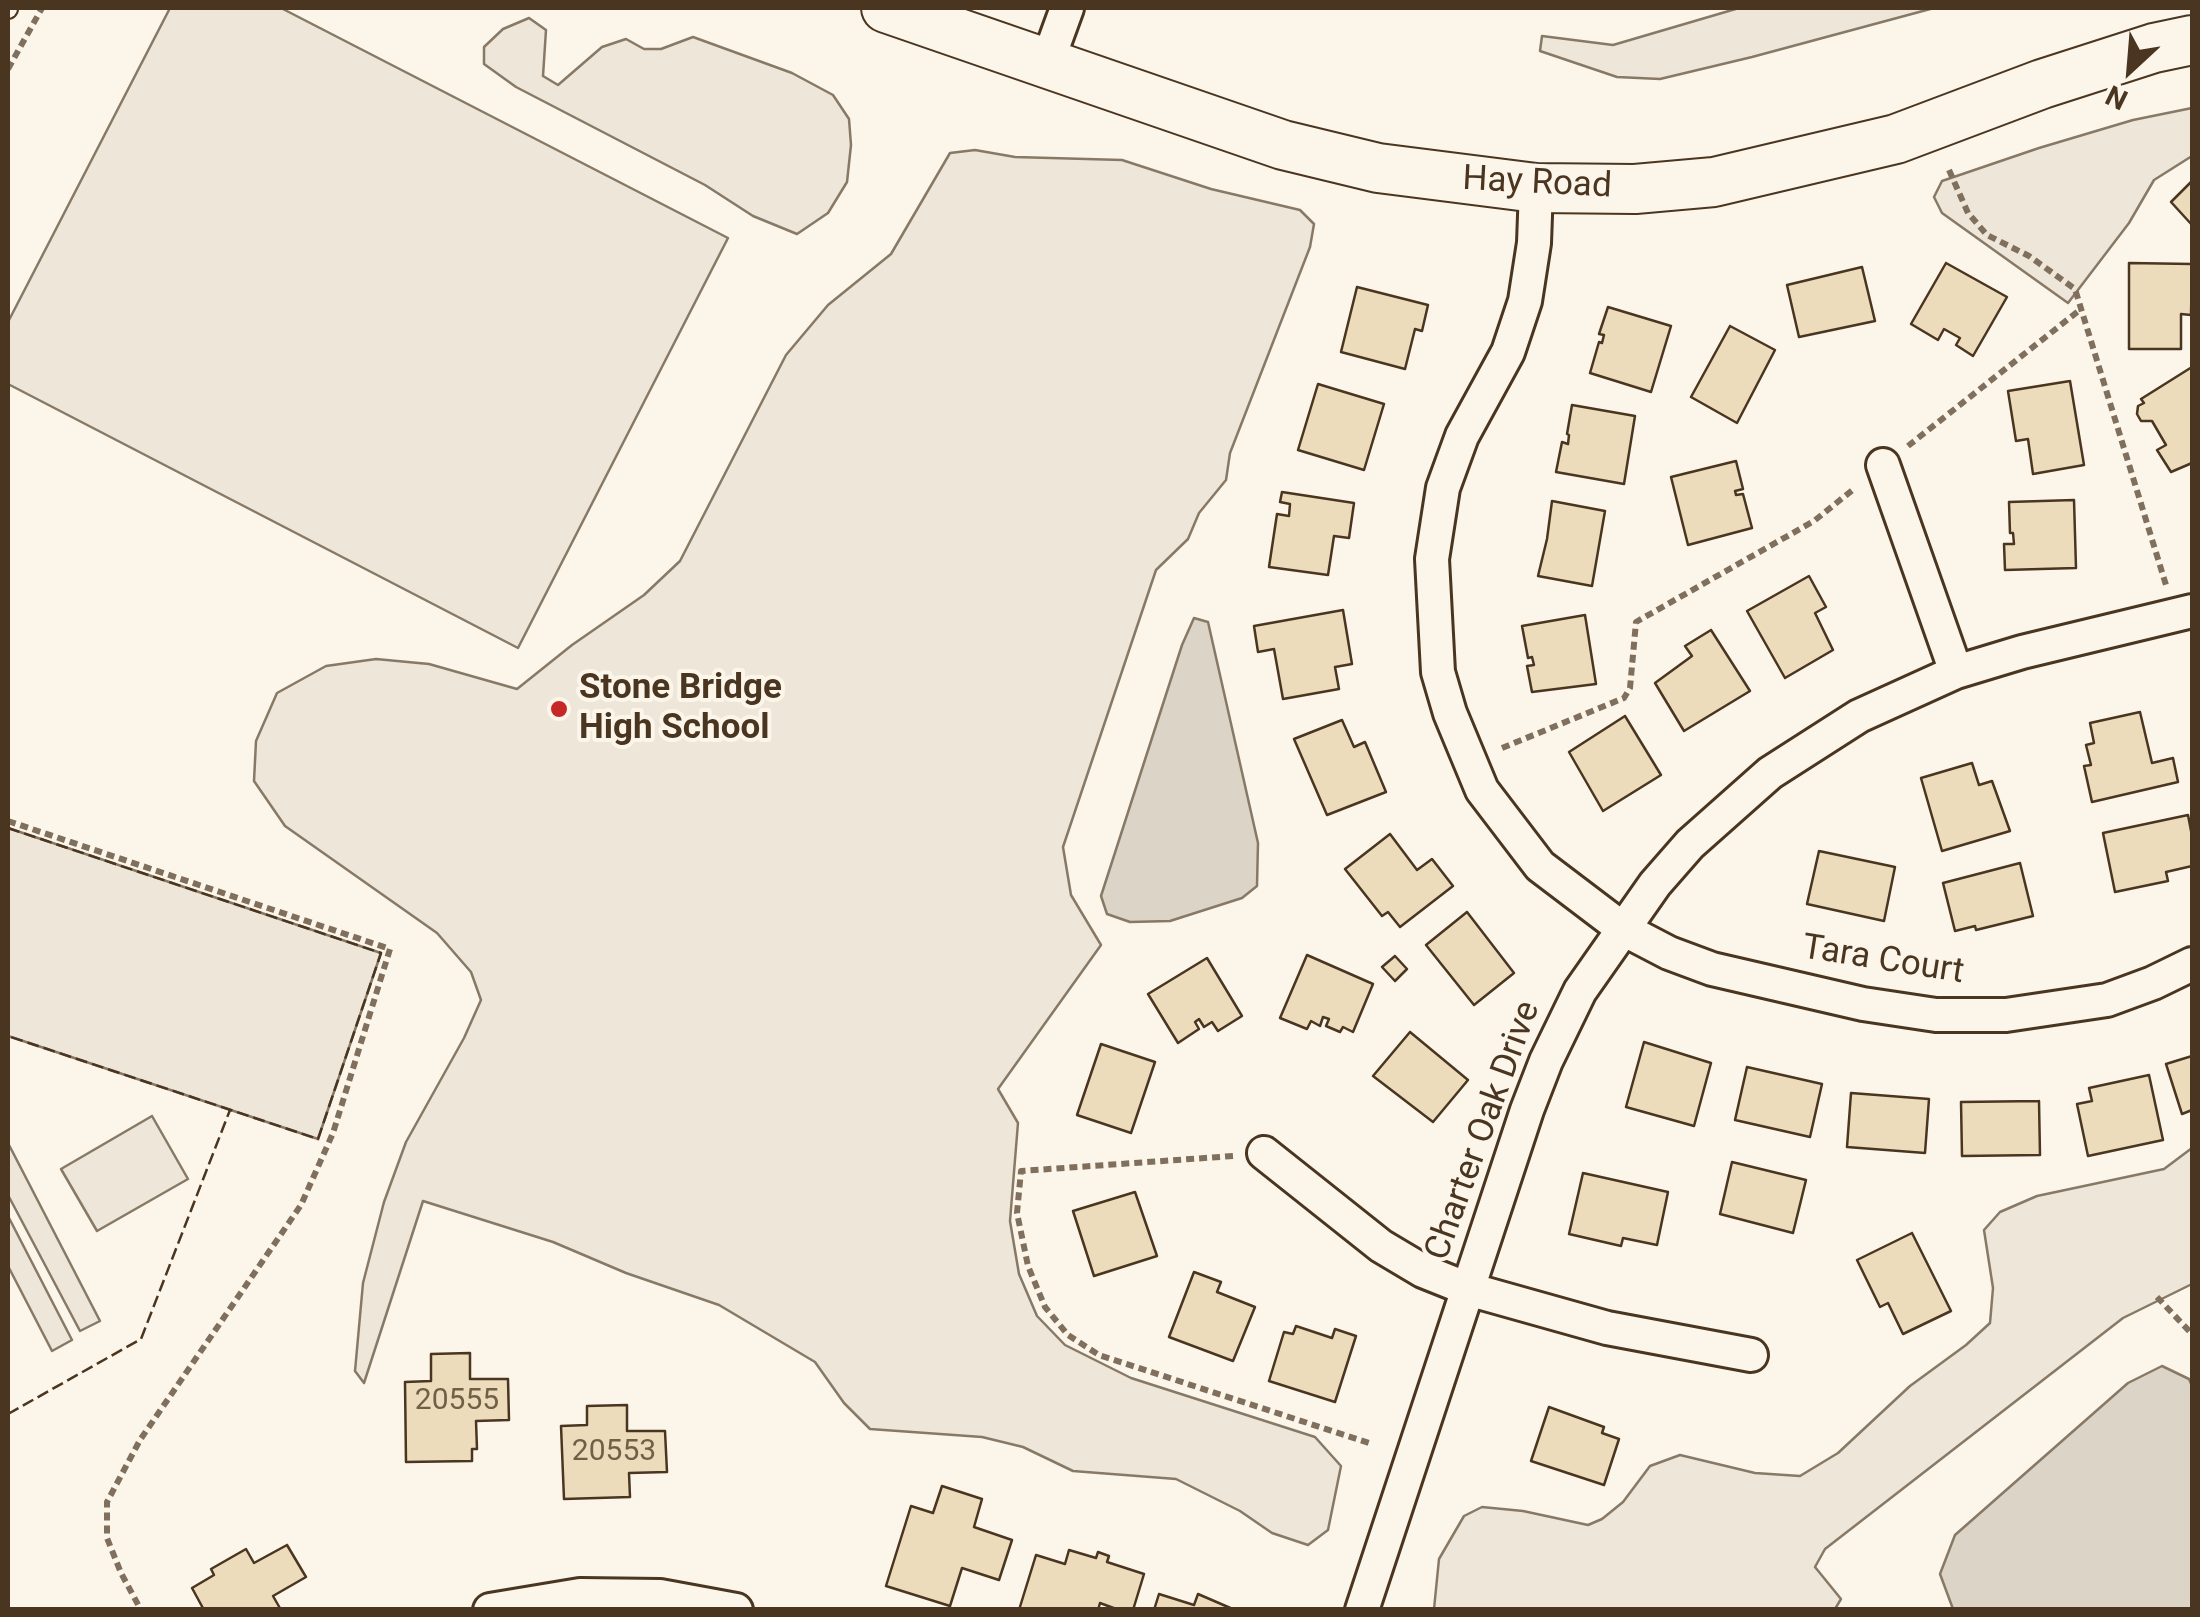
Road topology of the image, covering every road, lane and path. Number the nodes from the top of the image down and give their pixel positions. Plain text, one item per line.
1 (42, 8) edge
2 (886, 8) edge
3 (1066, 8) edge
4 (2192, 40) edge
5 (1047, 62) junction
6 (8, 70) edge
7 (1949, 170) dead end
8 (1536, 188) junction
9 (2081, 309) junction
10 (1884, 465) junction
11 (2184, 613) edge
12 (1956, 672) junction
13 (1468, 762) junction
14 (8, 821) edge
15 (1623, 929) junction
16 (2192, 964) edge
17 (1264, 1154) joint
18 (1468, 1290) junction
19 (2156, 1297) dead end
20 (2192, 1334) edge
21 (1751, 1354) dead end
22 (1372, 1444) dead end
23 (142, 1610) edge
24 (490, 1610) edge
25 (736, 1610) edge
26 (1362, 1610) edge

1 - 6 path
2 - 5 street, Hay Road
3 - 5 street
4 - 8 street, Hay Road
5 - 8 street, Hay Road
7 - 9 path
8 - 13 street, Tara Court
9 - 10 path
9 - 11 path
10 - 12 street
10 - 13 path
11 - 12 street, Charter Oak Drive
12 - 15 street, Charter Oak Drive
13 - 15 street, Tara Court
14 - 23 path
15 - 16 street, Tara Court
15 - 18 street, Charter Oak Drive
17 - 18 street
17 - 22 path
18 - 21 street
18 - 26 street, Charter Oak Drive
19 - 20 path
24 - 25 street

